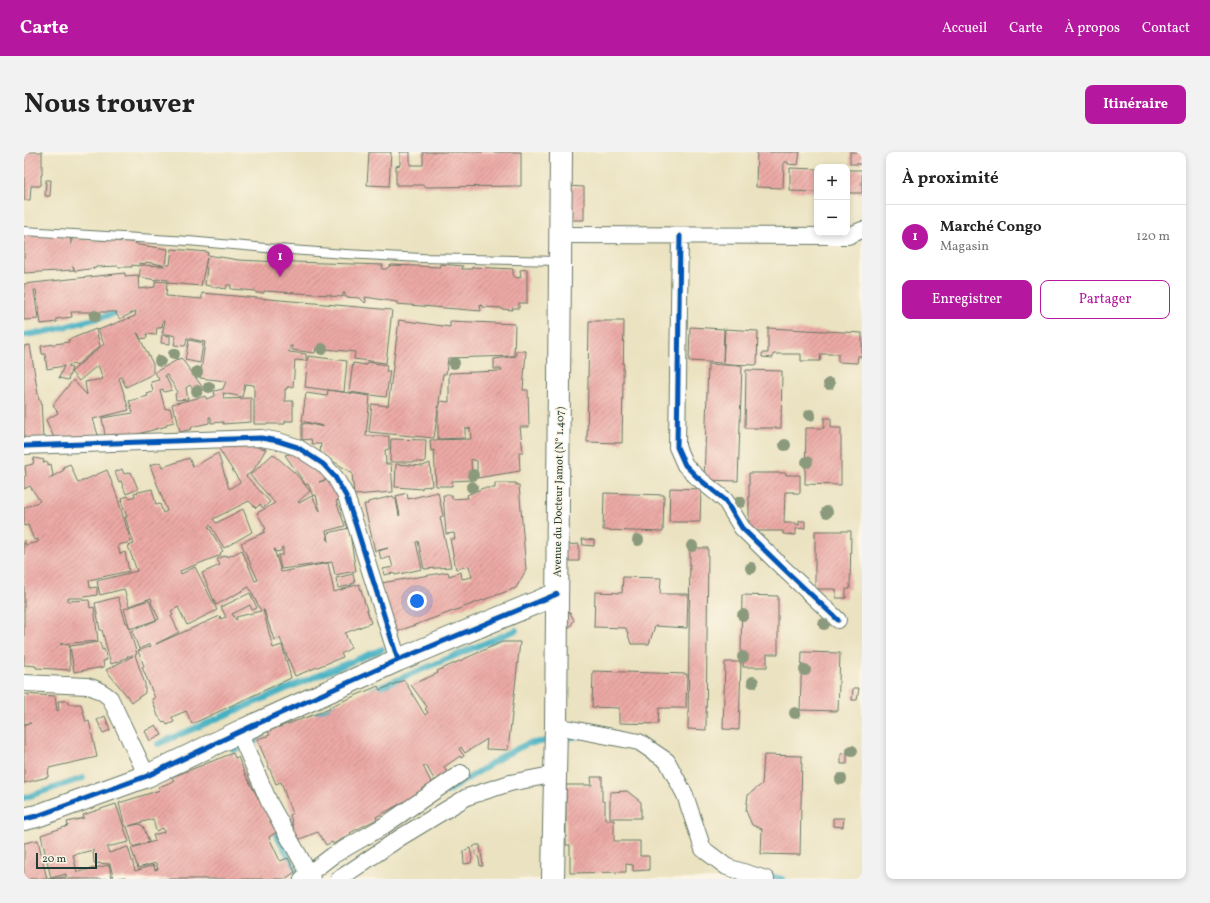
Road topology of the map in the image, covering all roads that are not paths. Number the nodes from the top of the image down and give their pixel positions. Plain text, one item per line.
1 (561, 152) edge
2 (862, 230) edge
3 (24, 231) edge
4 (561, 235) junction
5 (680, 236) junction
6 (560, 262) junction
7 (24, 446) edge
8 (557, 594) junction
9 (838, 620) dead end
10 (398, 660) junction
11 (24, 683) edge
12 (239, 732) junction
13 (556, 737) junction
14 (461, 773) dead end
15 (556, 774) junction
16 (147, 776) junction
17 (24, 819) edge
18 (308, 877) edge
19 (340, 879) edge
20 (553, 879) edge
21 (766, 879) edge

1 - 4 main road, Avenue du Docteur Jamot (N° 1.407)
2 - 5 street
3 - 6 lane
4 - 5 street
4 - 6 main road, Avenue du Docteur Jamot (N° 1.407)
5 - 9 street
6 - 8 main road, Avenue du Docteur Jamot (N° 1.407)
7 - 10 street
8 - 10 main road
8 - 13 main road, Avenue du Docteur Jamot (N° 1.407)
10 - 12 main road
11 - 16 street
12 - 16 main road
12 - 18 street
13 - 15 main road, Avenue du Docteur Jamot (N° 1.407)
13 - 21 street
14 - 18 street
15 - 19 street
15 - 20 main road, Avenue du Docteur Jamot (N° 1.407)
16 - 17 main road

